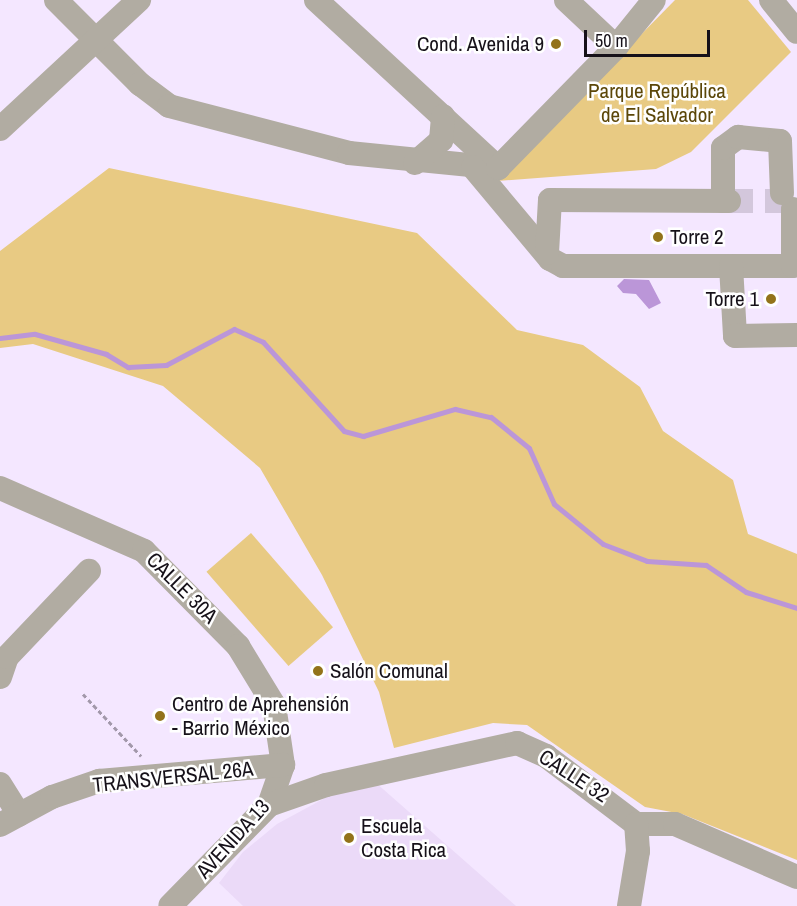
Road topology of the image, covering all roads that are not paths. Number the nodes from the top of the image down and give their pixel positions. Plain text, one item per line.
1 (56, 0) edge
2 (139, 0) edge
3 (316, 0) edge
4 (566, 0) edge
5 (654, 0) edge
6 (771, 0) edge
7 (797, 32) edge
8 (96, 40) junction
9 (616, 47) junction
10 (443, 116) junction
11 (0, 129) edge
12 (415, 163) junction
13 (472, 166) junction
14 (498, 168) junction
15 (794, 238) edge
16 (546, 254) junction
17 (730, 266) junction
18 (795, 266) edge
19 (797, 335) edge
20 (0, 488) edge
21 (90, 571) dead end
22 (0, 677) edge
23 (283, 765) junction
24 (0, 784) edge
25 (269, 806) junction
26 (10, 819) edge
27 (636, 824) junction
28 (797, 878) edge
29 (170, 906) edge
30 (629, 906) edge

1 - 8 street
2 - 8 street
3 - 10 street
4 - 9 street
5 - 9 street
6 - 7 street
8 - 11 street
8 - 12 street
9 - 14 street
10 - 12 street
10 - 14 street
12 - 13 street
13 - 14 street
13 - 16 street
15 - 16 street
15 - 18 street
16 - 17 street
17 - 18 street
17 - 19 street
20 - 23 street, CALLE 30A
21 - 22 street
23 - 25 street, AVENIDA 13
23 - 26 street, TRANSVERSAL 26A
24 - 26 street
25 - 27 street, CALLE 32
25 - 29 street, AVENIDA 13
27 - 28 street
27 - 30 street

